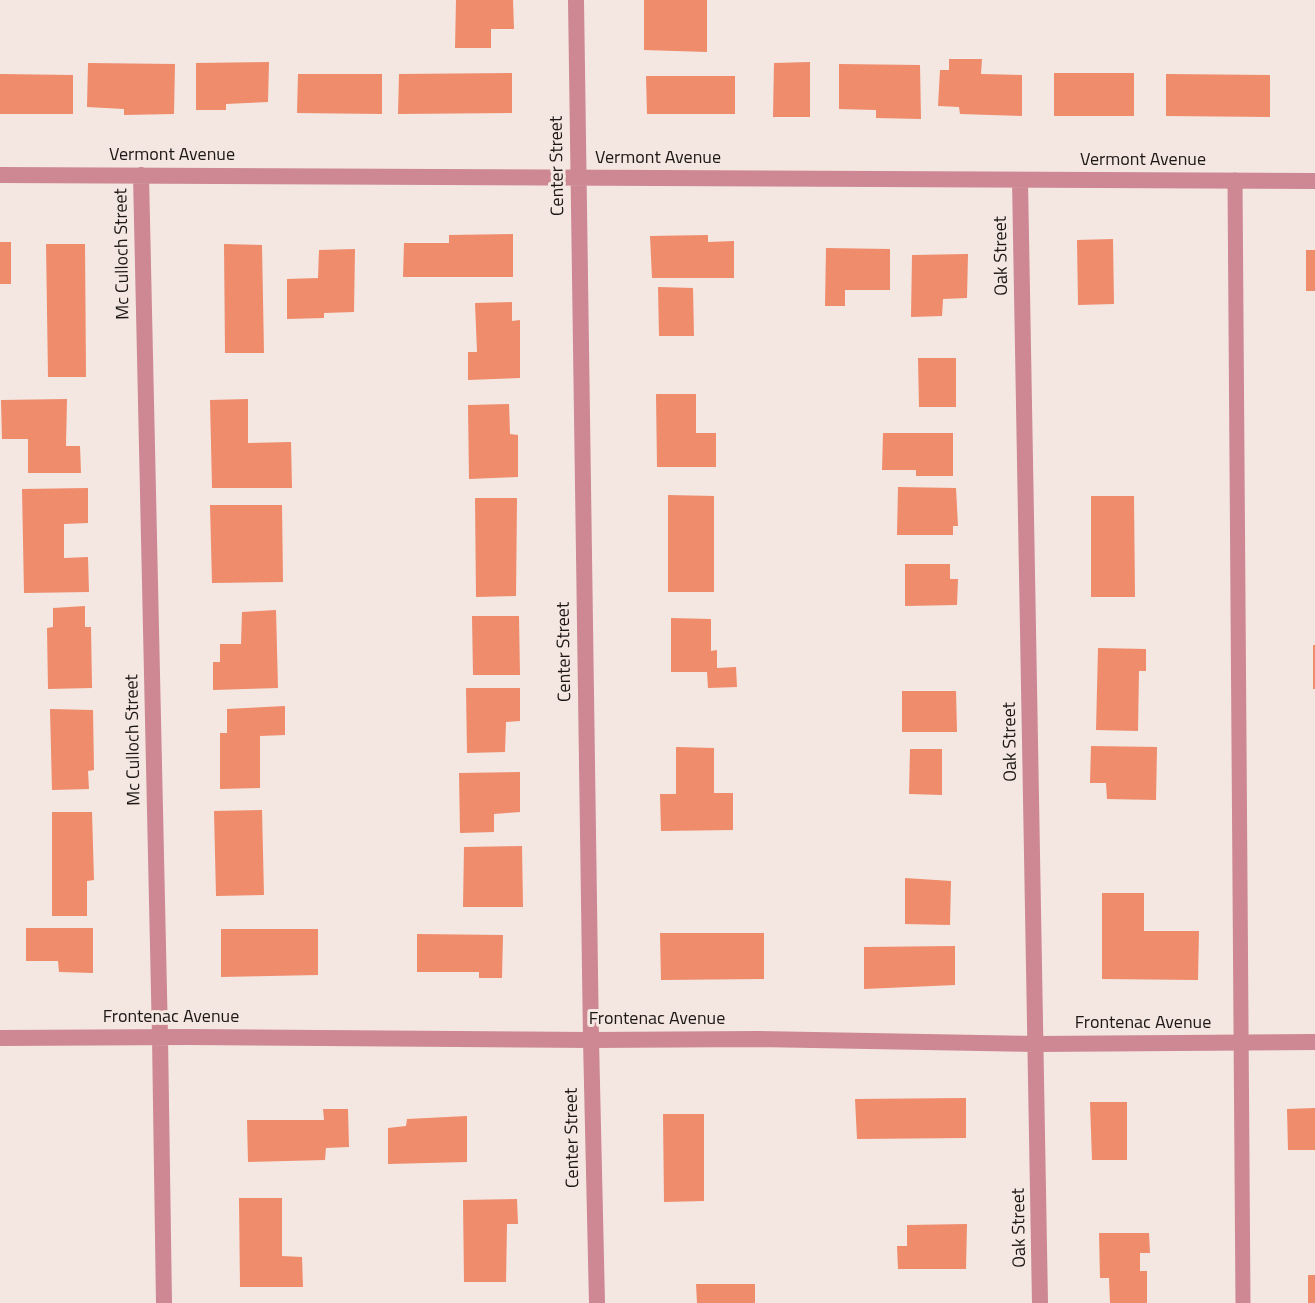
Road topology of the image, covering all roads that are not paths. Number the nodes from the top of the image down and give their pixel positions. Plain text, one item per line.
1 (576, 0) edge
2 (0, 175) edge
3 (141, 175) junction
4 (578, 179) junction
5 (1020, 180) junction
6 (1235, 180) junction
7 (1315, 181) edge
8 (160, 1037) junction
9 (0, 1038) edge
10 (591, 1040) junction
11 (1315, 1042) edge
12 (1240, 1043) junction
13 (1036, 1044) junction
14 (164, 1303) edge
15 (597, 1303) edge
16 (1040, 1303) edge
17 (1243, 1303) edge

1 - 4 street, Center Street
2 - 3 street, Vermont Avenue
3 - 4 street, Vermont Avenue
3 - 8 street, Mc Culloch Street
4 - 5 street, Vermont Avenue
4 - 10 street, Center Street
5 - 6 street, Vermont Avenue
5 - 13 street, Oak Street
6 - 7 street, Vermont Avenue
6 - 12 lane
8 - 9 street, Frontenac Avenue
8 - 10 street, Frontenac Avenue
8 - 14 street, Mc Culloch Street
10 - 13 street, Frontenac Avenue
10 - 15 street, Center Street
11 - 12 street, Frontenac Avenue
12 - 13 street, Frontenac Avenue
12 - 17 lane
13 - 16 street, Oak Street

